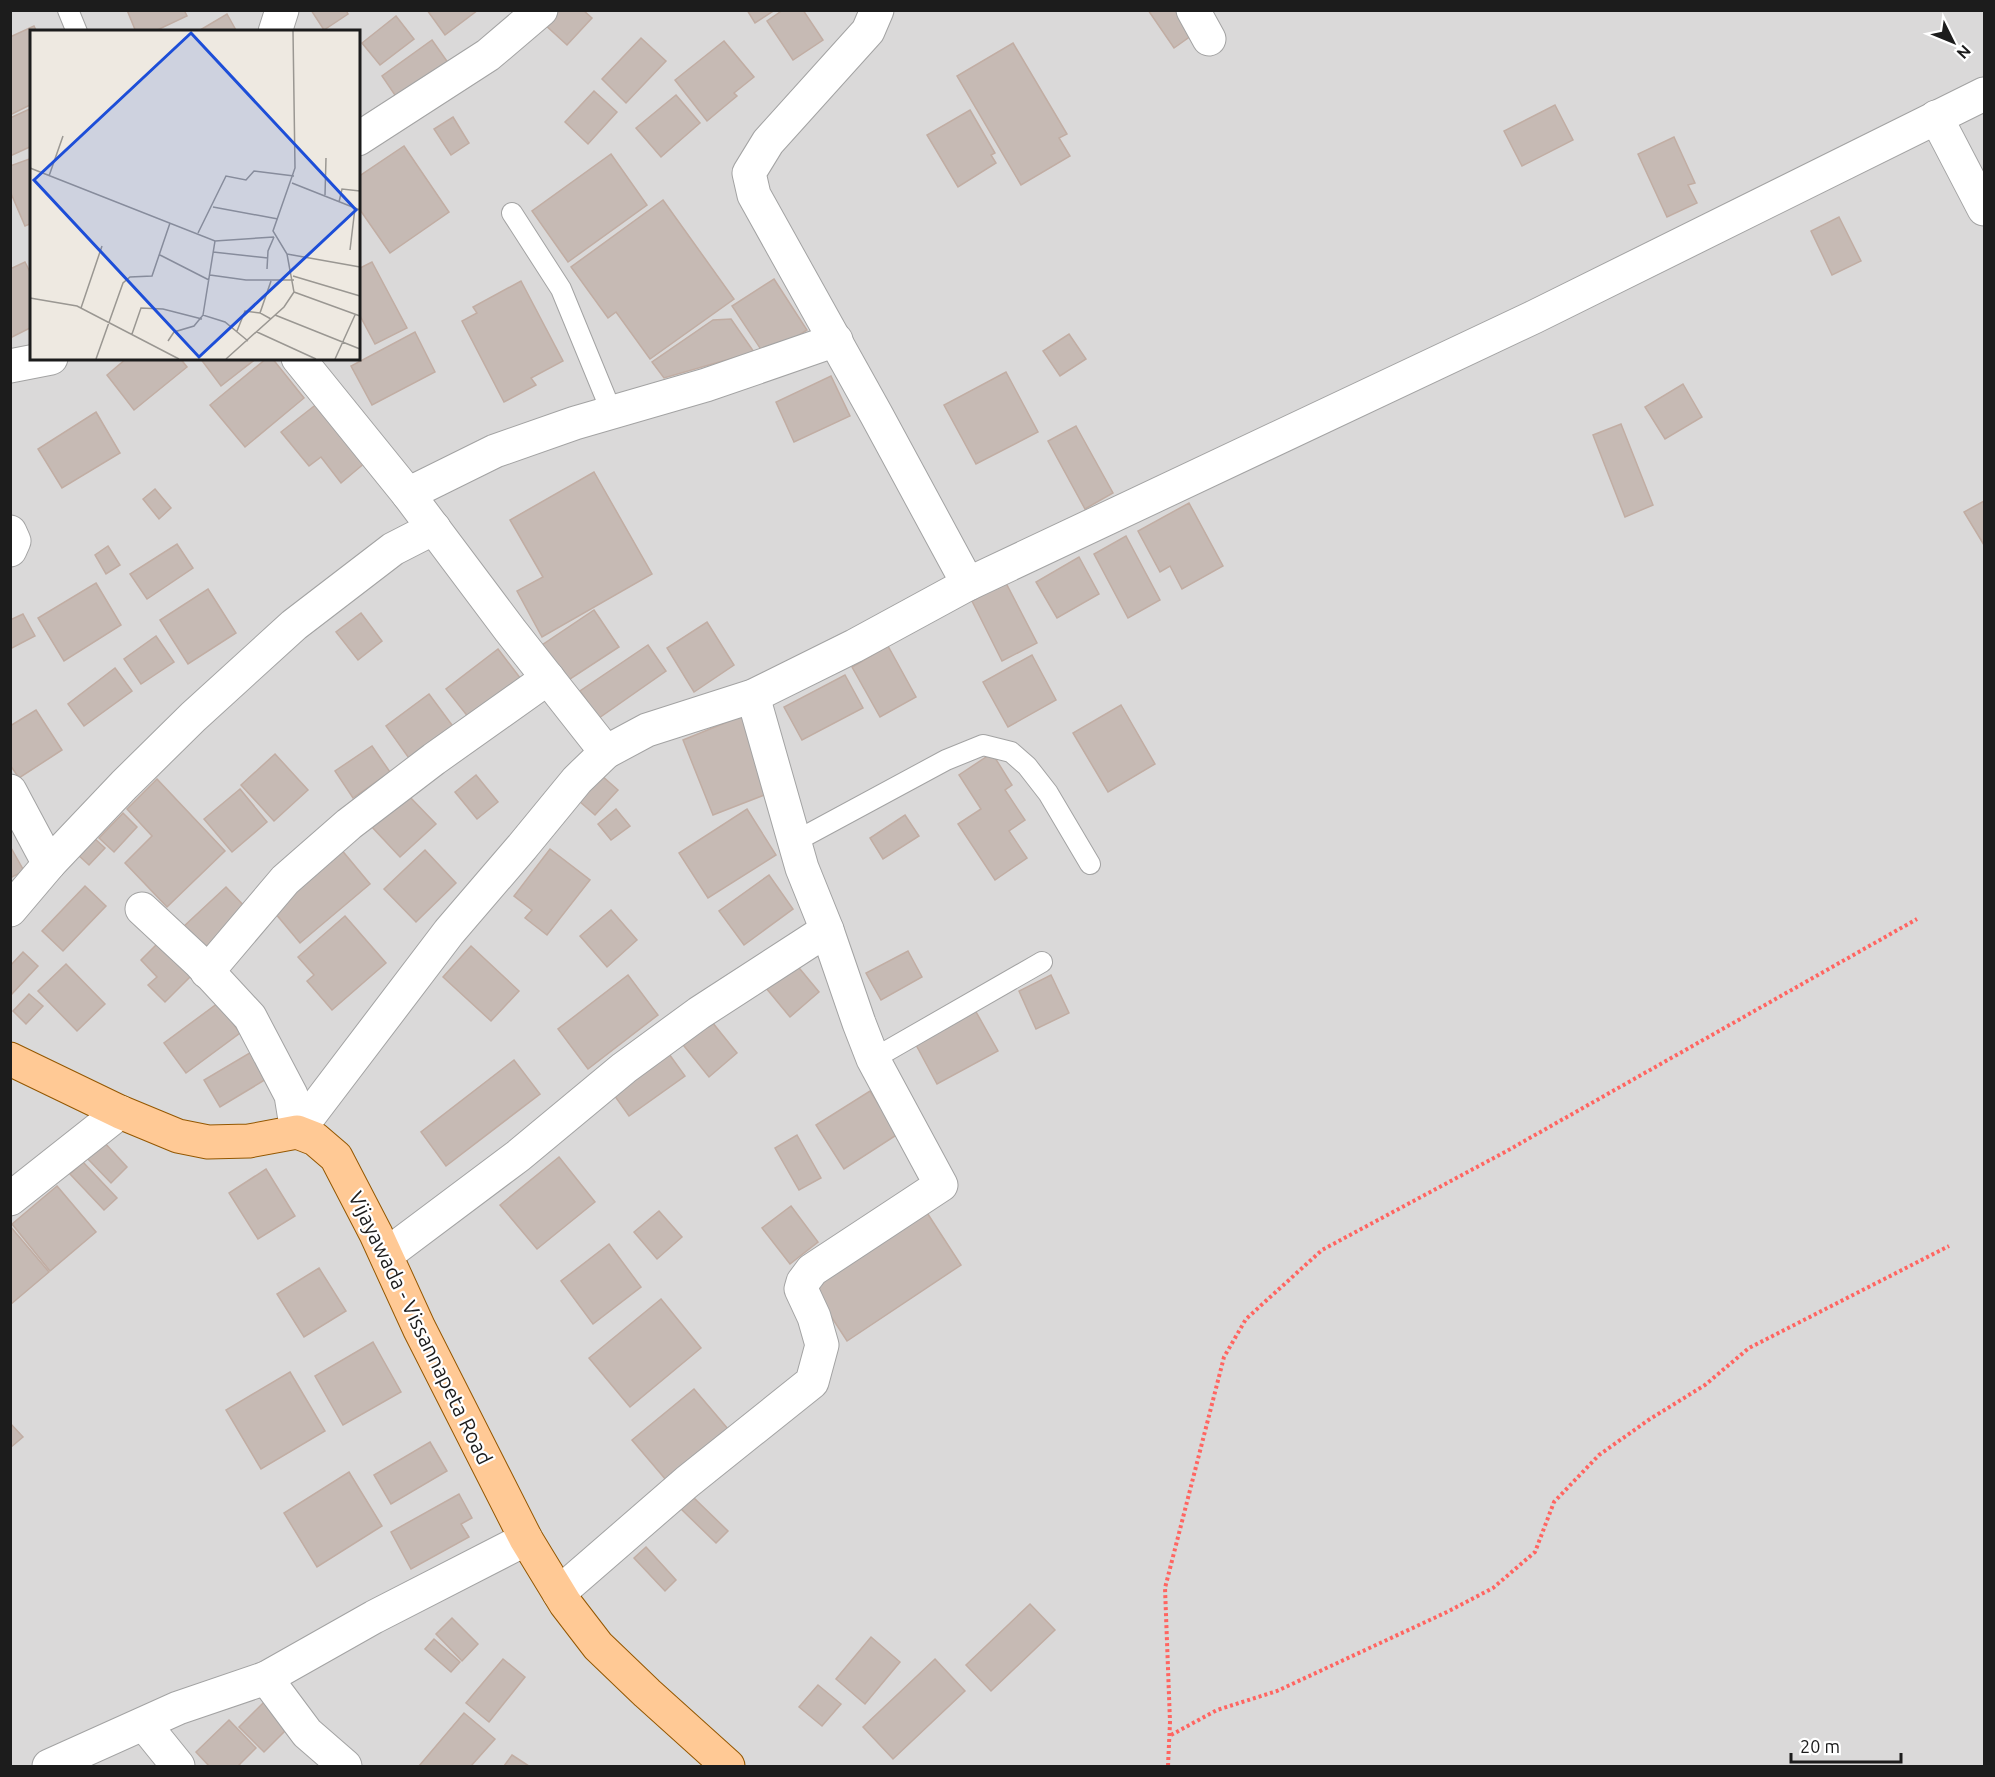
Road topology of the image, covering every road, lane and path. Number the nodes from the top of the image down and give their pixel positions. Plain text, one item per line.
1 (68, 10) edge
2 (541, 10) edge
3 (877, 10) edge
4 (1193, 10) edge
5 (75, 30) edge
6 (1209, 39) dead end
7 (1984, 94) edge
8 (1936, 117) junction
9 (362, 129) edge
10 (1984, 209) edge
11 (512, 213) dead end
12 (836, 340) junction
13 (41, 360) edge
14 (300, 360) edge
15 (10, 366) edge
16 (612, 413) junction
17 (408, 494) junction
18 (434, 528) junction
19 (10, 532) edge
20 (10, 550) edge
21 (968, 584) junction
22 (548, 678) junction
23 (753, 696) junction
24 (606, 752) junction
25 (10, 791) edge
26 (794, 842) junction
27 (49, 864) junction
28 (1089, 864) dead end
29 (142, 909) dead end
30 (10, 910) edge
31 (1917, 919) dead end
32 (827, 930) junction
33 (1042, 962) dead end
34 (207, 972) junction
35 (10, 1059) edge
36 (873, 1059) junction
37 (120, 1112) junction
38 (297, 1132) junction
39 (10, 1200) edge
40 (1949, 1246) dead end
41 (386, 1255) junction
42 (526, 1539) junction
43 (559, 1593) junction
44 (266, 1678) junction
45 (144, 1724) junction
46 (1170, 1736) junction
47 (49, 1767) edge
48 (178, 1767) edge
49 (345, 1767) edge
50 (728, 1767) edge
51 (1168, 1767) edge

1 - 5 lane
2 - 9 street
3 - 12 street
4 - 6 street
7 - 8 street
8 - 10 street
8 - 21 street
11 - 16 lane
12 - 16 street
12 - 21 street
13 - 15 street
14 - 17 street
16 - 17 street
17 - 18 street
18 - 22 street
18 - 27 street
19 - 20 street
21 - 23 street
22 - 24 street
22 - 34 street
23 - 24 street
23 - 26 street
24 - 38 street
25 - 27 street
26 - 28 lane
26 - 32 street
27 - 30 street
29 - 34 street
31 - 46 path
32 - 36 street
32 - 41 street
33 - 36 lane
34 - 38 street
35 - 37 main road
36 - 43 street
37 - 38 main road
37 - 39 street
38 - 41 main road, Vijayawada - Vissannapeta Road
40 - 46 path
41 - 42 main road, Vijayawada - Vissannapeta Road
42 - 43 main road, Vijayawada - Vissannapeta Road
42 - 44 street
43 - 50 main road, Vijayawada - Vissannapeta Road
44 - 45 street
44 - 49 street
45 - 47 street
45 - 48 street
46 - 51 path

